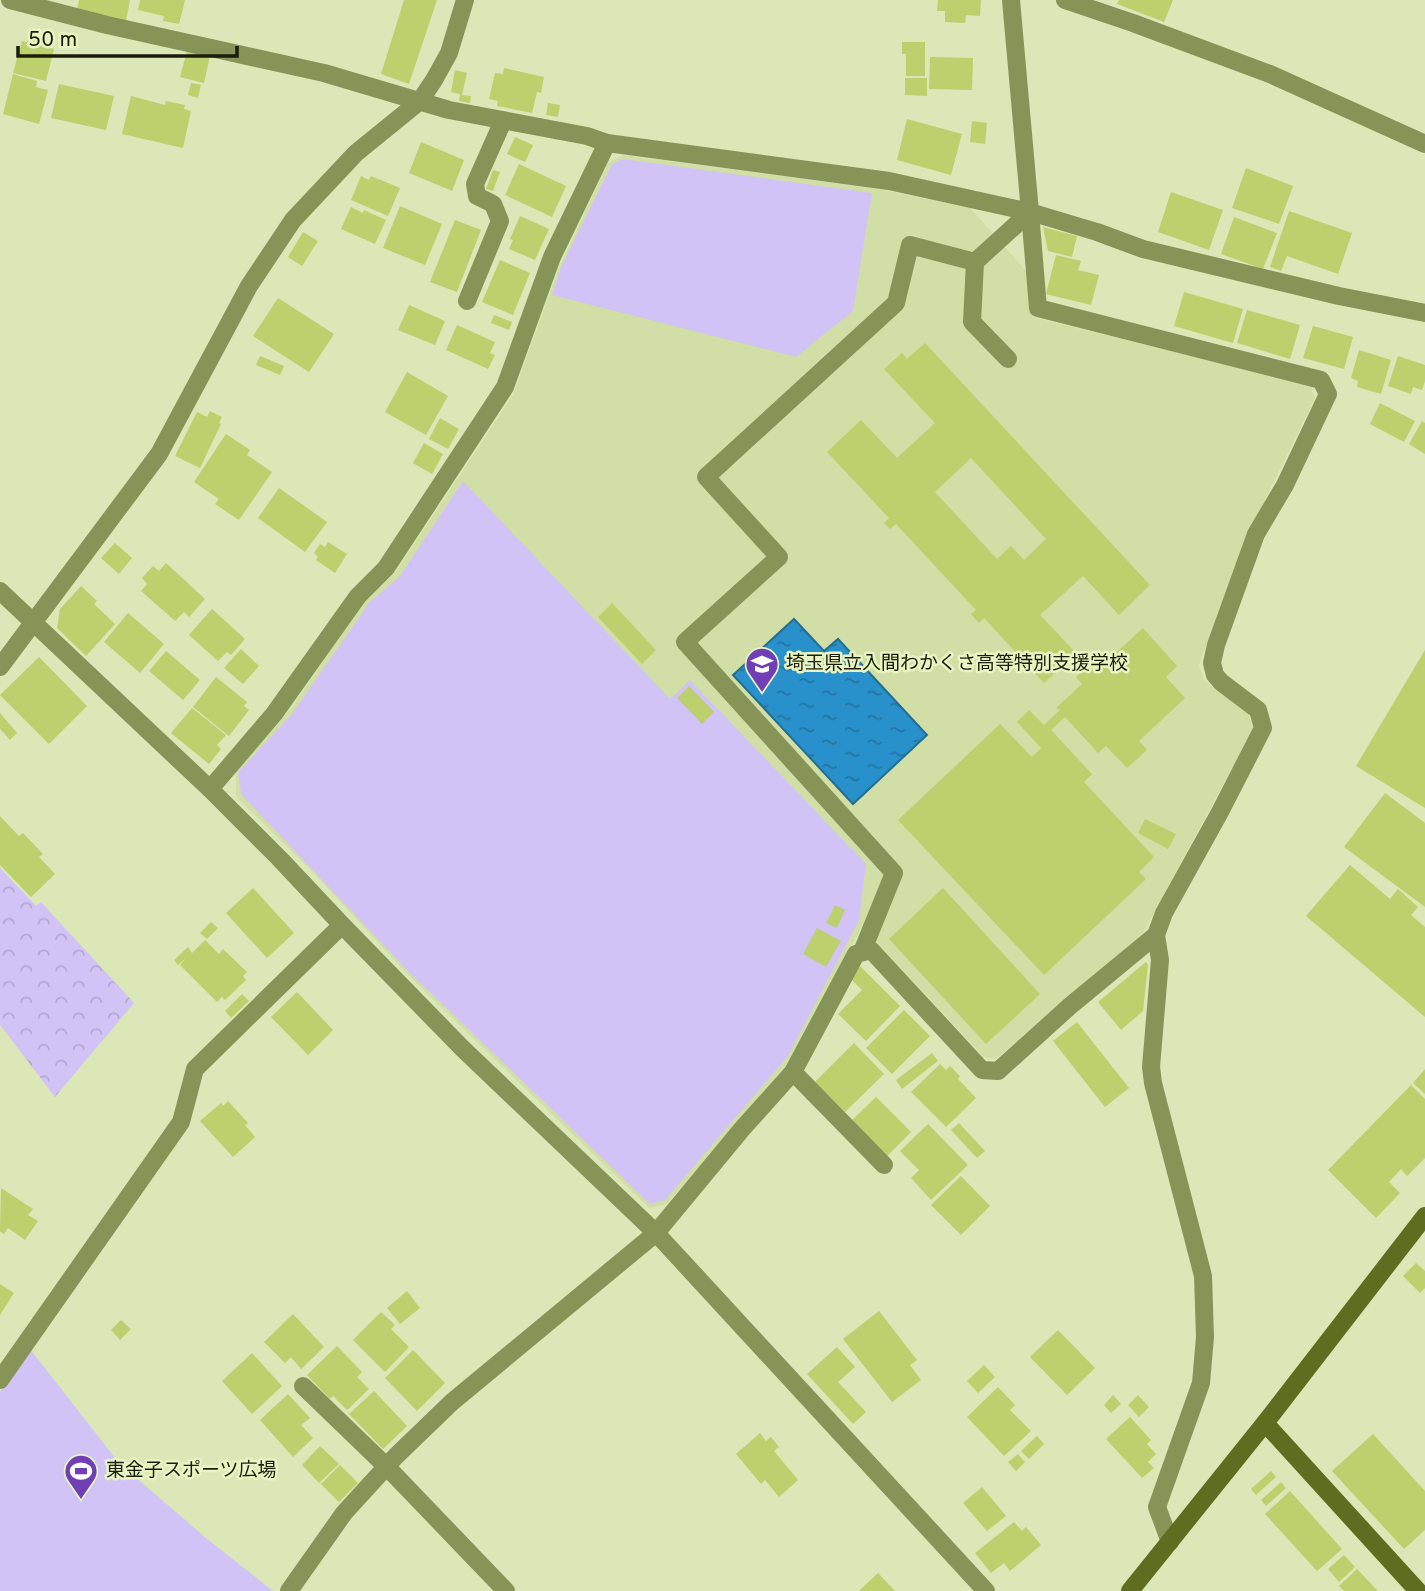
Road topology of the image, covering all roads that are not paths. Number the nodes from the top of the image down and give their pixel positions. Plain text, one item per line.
1 (10, 0) edge
2 (465, 0) edge
3 (1011, 0) edge
4 (1065, 0) edge
5 (420, 101) junction
6 (503, 121) junction
7 (607, 143) junction
8 (1425, 144) edge
9 (1030, 212) junction
10 (975, 262) junction
11 (467, 301) dead end
12 (1425, 313) edge
13 (1008, 359) dead end
14 (0, 591) edge
15 (34, 623) junction
16 (0, 667) edge
17 (210, 789) junction
18 (342, 925) junction
19 (1156, 935) junction
20 (862, 953) junction
21 (793, 1072) junction
22 (884, 1165) dead end
23 (1425, 1216) edge
24 (656, 1233) junction
25 (0, 1380) edge
26 (303, 1386) dead end
27 (1265, 1423) junction
28 (387, 1467) junction
29 (1170, 1542) junction
30 (289, 1591) edge
31 (506, 1591) edge
32 (986, 1591) edge
33 (1129, 1591) edge
34 (1418, 1591) edge

1 - 5 street
2 - 5 street
3 - 9 street
4 - 8 street
5 - 6 street
5 - 15 street
6 - 7 street
6 - 11 street
7 - 9 street
7 - 17 street
9 - 10 street
9 - 12 street
9 - 19 street
10 - 13 street
10 - 20 street
14 - 15 street
15 - 16 street
15 - 17 street
17 - 18 street
18 - 24 street
18 - 25 street
19 - 20 street
19 - 29 street
20 - 21 street
21 - 22 street
21 - 24 street
23 - 27 street
24 - 28 street
24 - 32 street
26 - 28 street
27 - 29 street
27 - 34 street
28 - 30 street
28 - 31 street
29 - 33 street

